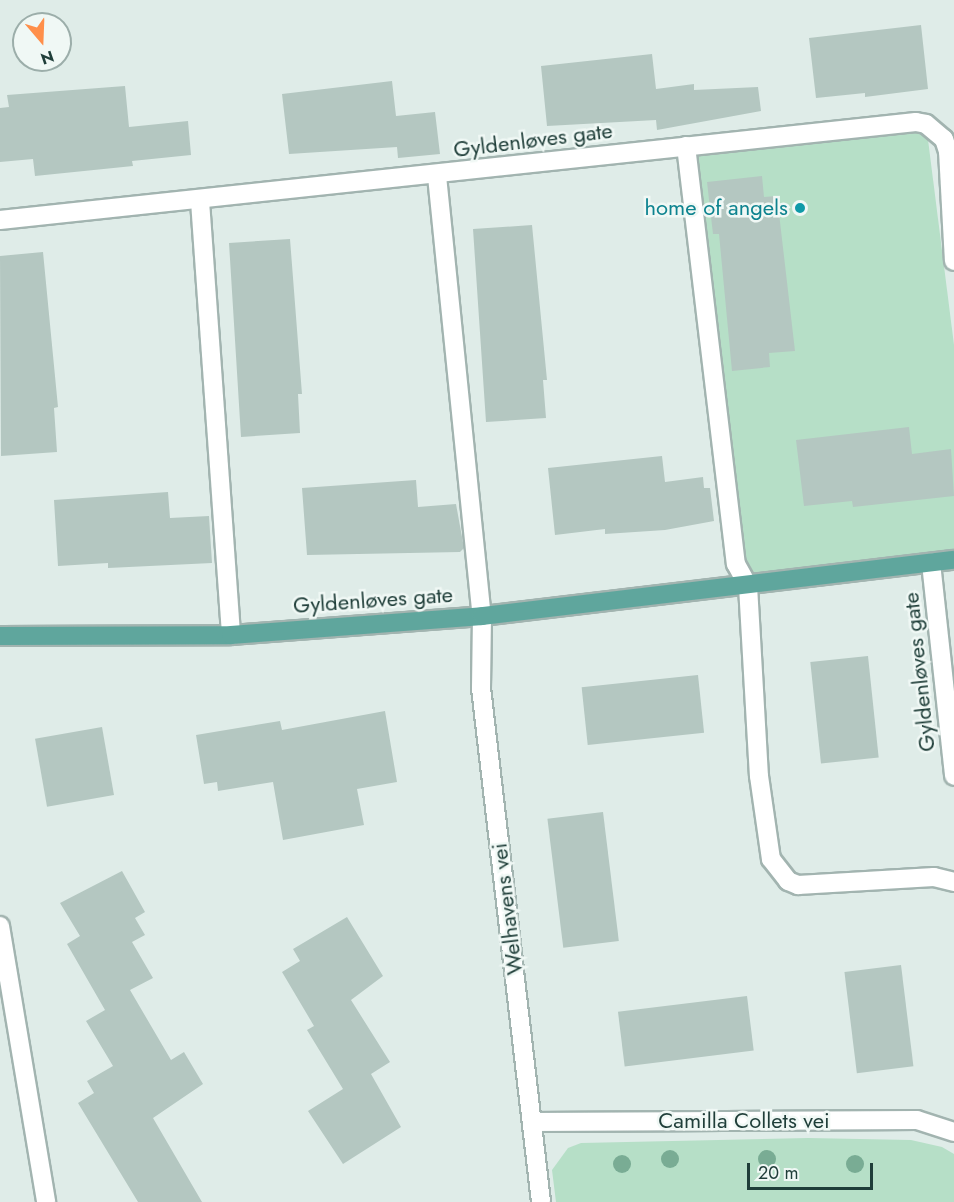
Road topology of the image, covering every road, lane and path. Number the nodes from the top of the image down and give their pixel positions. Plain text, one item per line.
1 (686, 146) junction
2 (437, 176) junction
3 (200, 201) junction
4 (0, 220) edge
5 (954, 261) edge
6 (954, 560) edge
7 (931, 563) junction
8 (748, 585) junction
9 (482, 616) junction
10 (231, 635) junction
11 (0, 636) edge
12 (954, 776) edge
13 (954, 882) edge
14 (0, 926) edge
15 (532, 1122) junction
16 (954, 1131) edge
17 (46, 1202) edge
18 (541, 1202) edge

1 - 2 street, Gyldenløves gate
1 - 5 street, Gyldenløves gate
1 - 8 street
2 - 3 street, Gyldenløves gate
2 - 9 street, Welhavens vei
3 - 4 street, Gyldenløves gate
3 - 10 street
6 - 7 main road, Gyldenløves gate
7 - 8 main road, Gyldenløves gate
7 - 12 street, Gyldenløves gate
8 - 9 main road, Gyldenløves gate
8 - 13 street
9 - 10 main road, Gyldenløves gate
9 - 15 street, Welhavens vei
10 - 11 main road, Gyldenløves gate
14 - 17 street
15 - 16 street, Camilla Collets vei
15 - 18 street, Welhavens vei

